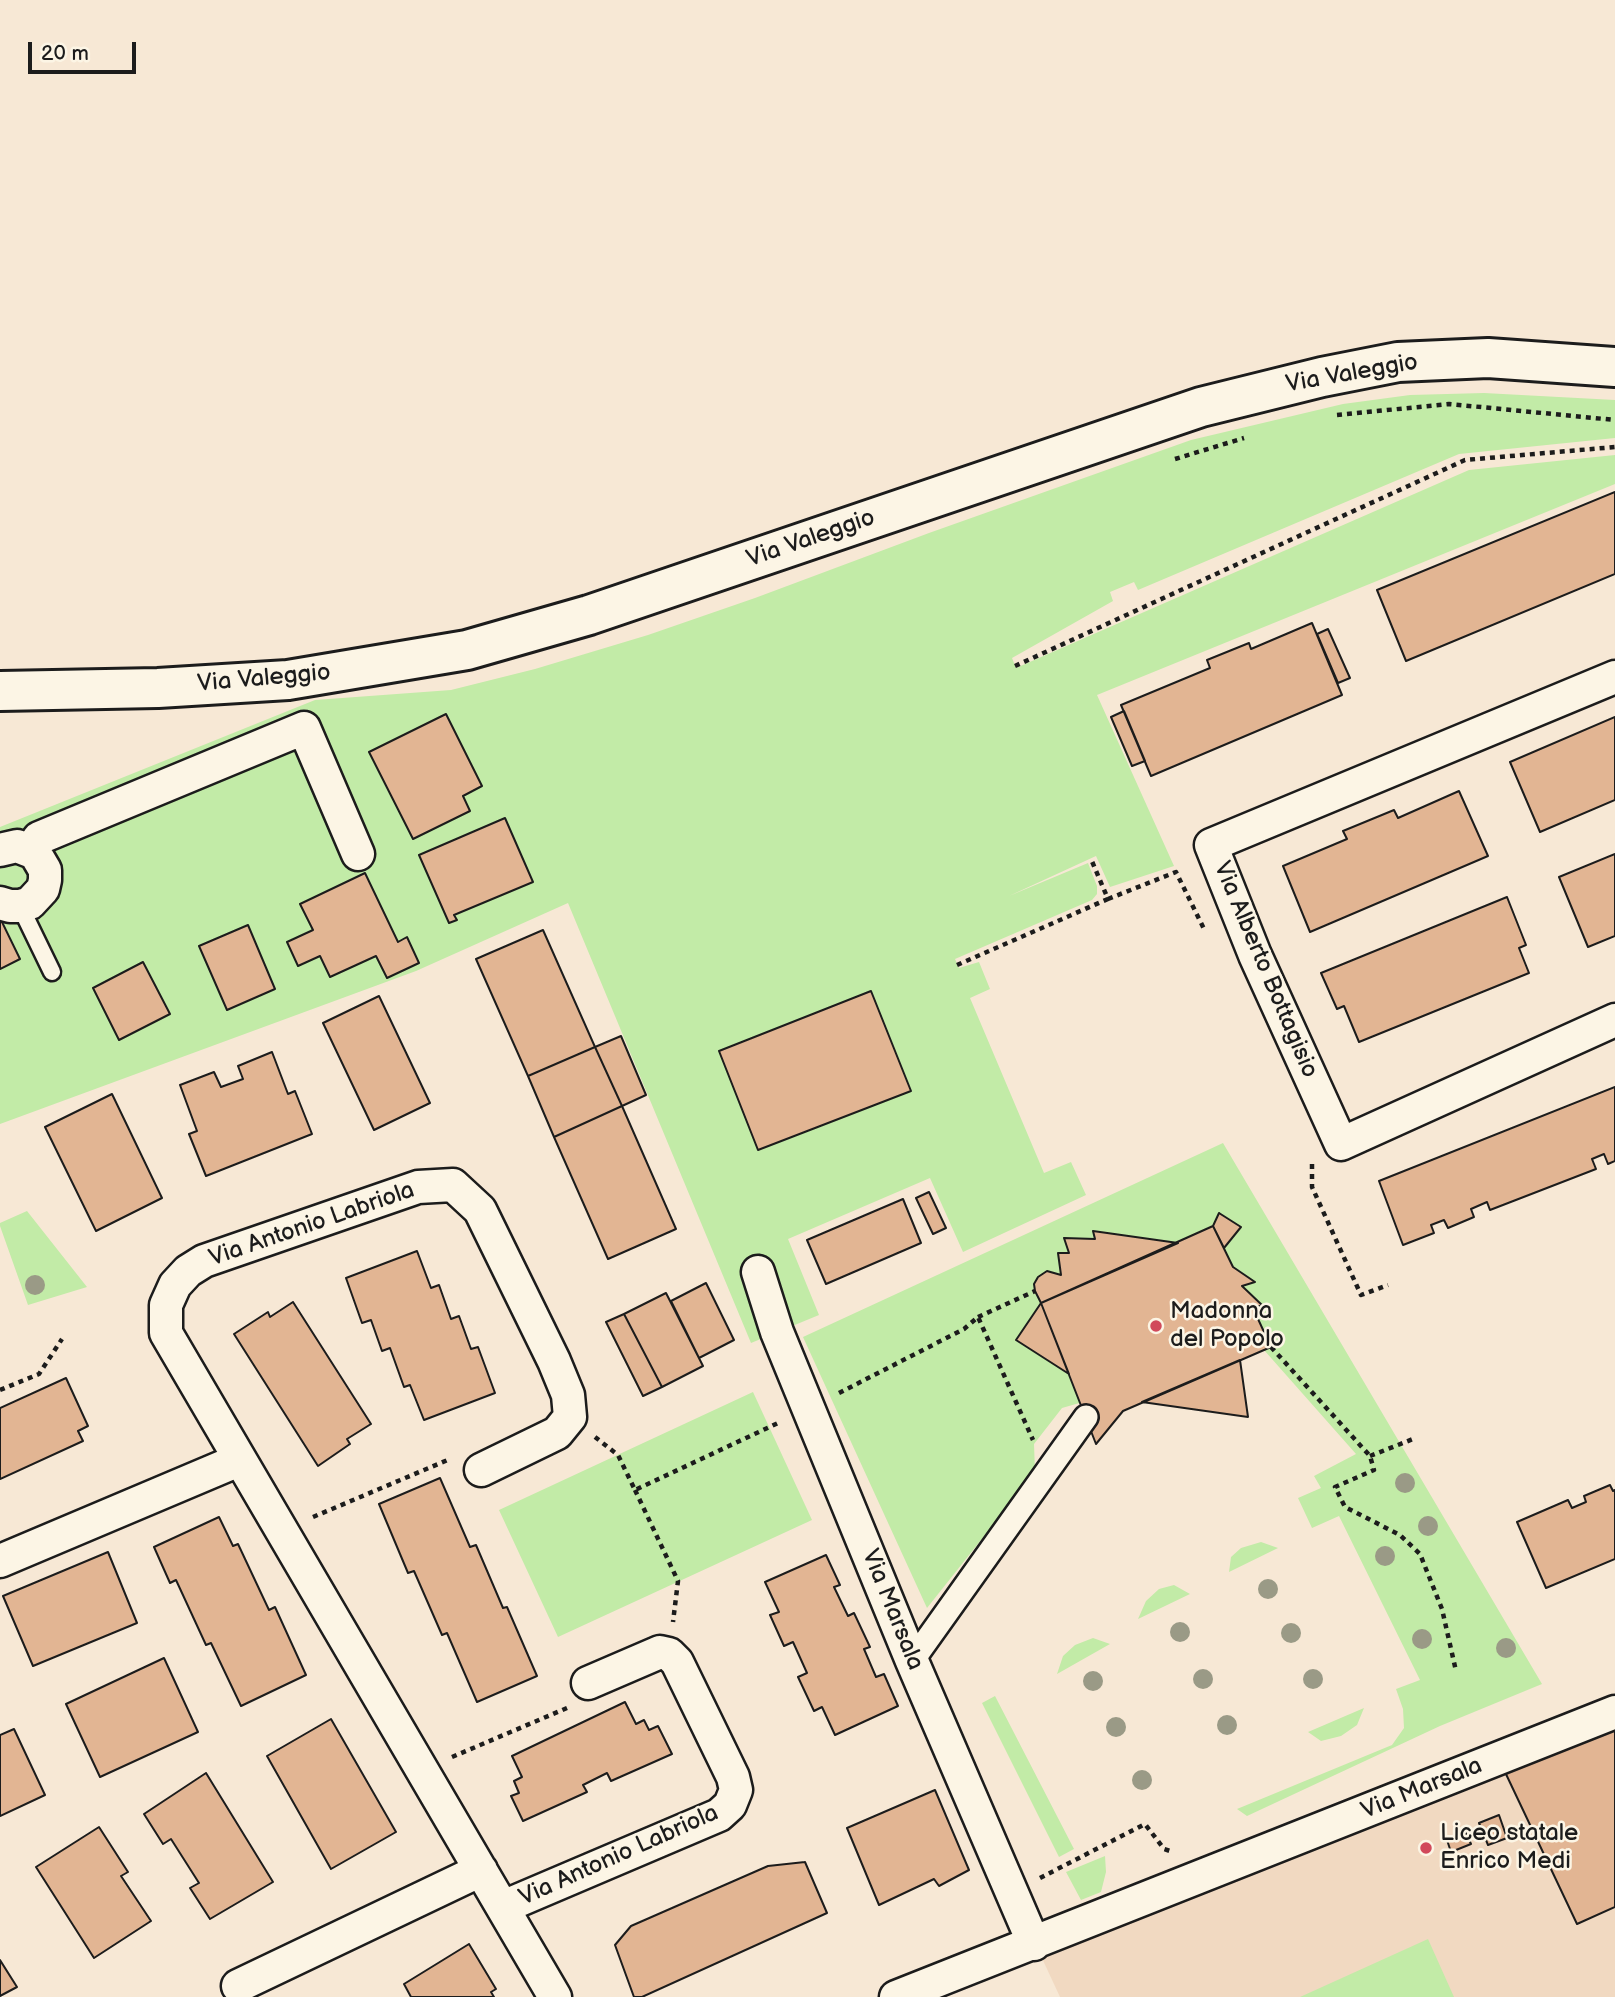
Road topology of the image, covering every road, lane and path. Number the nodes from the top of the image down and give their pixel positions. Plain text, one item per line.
1 (1615, 367) edge
2 (1326, 416) dead end
3 (1615, 420) edge
4 (1246, 438) dead end
5 (1615, 447) edge
6 (1167, 462) dead end
7 (1015, 666) dead end
8 (1615, 677) edge
9 (0, 691) edge
10 (15, 850) edge
11 (358, 854) dead end
12 (1091, 859) dead end
13 (1108, 900) junction
14 (10, 904) edge
15 (1206, 931) dead end
16 (957, 965) dead end
17 (52, 972) dead end
18 (1615, 1020) edge
19 (758, 1272) dead end
20 (1035, 1291) dead end
21 (978, 1318) junction
22 (62, 1339) dead end
23 (1271, 1347) dead end
24 (0, 1390) edge
25 (810, 1408) junction
26 (570, 1417) junction
27 (1086, 1417) dead end
28 (1413, 1439) dead end
29 (1370, 1456) junction
30 (240, 1460) junction
31 (481, 1470) joint
32 (1047, 1472) junction
33 (635, 1490) junction
34 (281, 1530) junction
35 (0, 1561) edge
36 (669, 1654) junction
37 (912, 1661) junction
38 (1456, 1671) dead end
39 (588, 1683) joint
40 (1615, 1712) edge
41 (423, 1769) junction
42 (1180, 1856) dead end
43 (481, 1870) junction
44 (1012, 1893) junction
45 (503, 1907) junction
46 (1034, 1944) junction
47 (238, 1986) dead end
48 (555, 1997) edge
49 (896, 1997) edge

1 - 9 main road, Via Valeggio
2 - 3 path
4 - 6 path
5 - 7 path
8 - 18 street, Via Alberto Bottagisio
10 - 11 street
10 - 14 street
12 - 13 path
13 - 15 path
13 - 16 path
14 - 17 lane
19 - 25 street, Via Marsala
20 - 21 path
21 - 25 path
21 - 32 path
22 - 24 path
23 - 29 path
25 - 33 path
25 - 37 street, Via Marsala
26 - 30 street, Via Antonio Labriola
26 - 31 street
26 - 33 path
27 - 32 street
28 - 29 path
29 - 38 path
30 - 34 street, Via Antonio Labriola
30 - 35 street
31 - 34 path
32 - 37 street
33 - 36 path
34 - 41 street, Via Antonio Labriola
36 - 39 street
36 - 45 street, Via Antonio Labriola
37 - 44 street, Via Marsala
39 - 41 path
40 - 46 street, Via Marsala
41 - 43 street, Via Antonio Labriola
42 - 44 path
43 - 45 street, Via Antonio Labriola
43 - 47 street
44 - 46 street, Via Marsala
45 - 48 street, Via Antonio Labriola
46 - 49 street, Via Marsala

